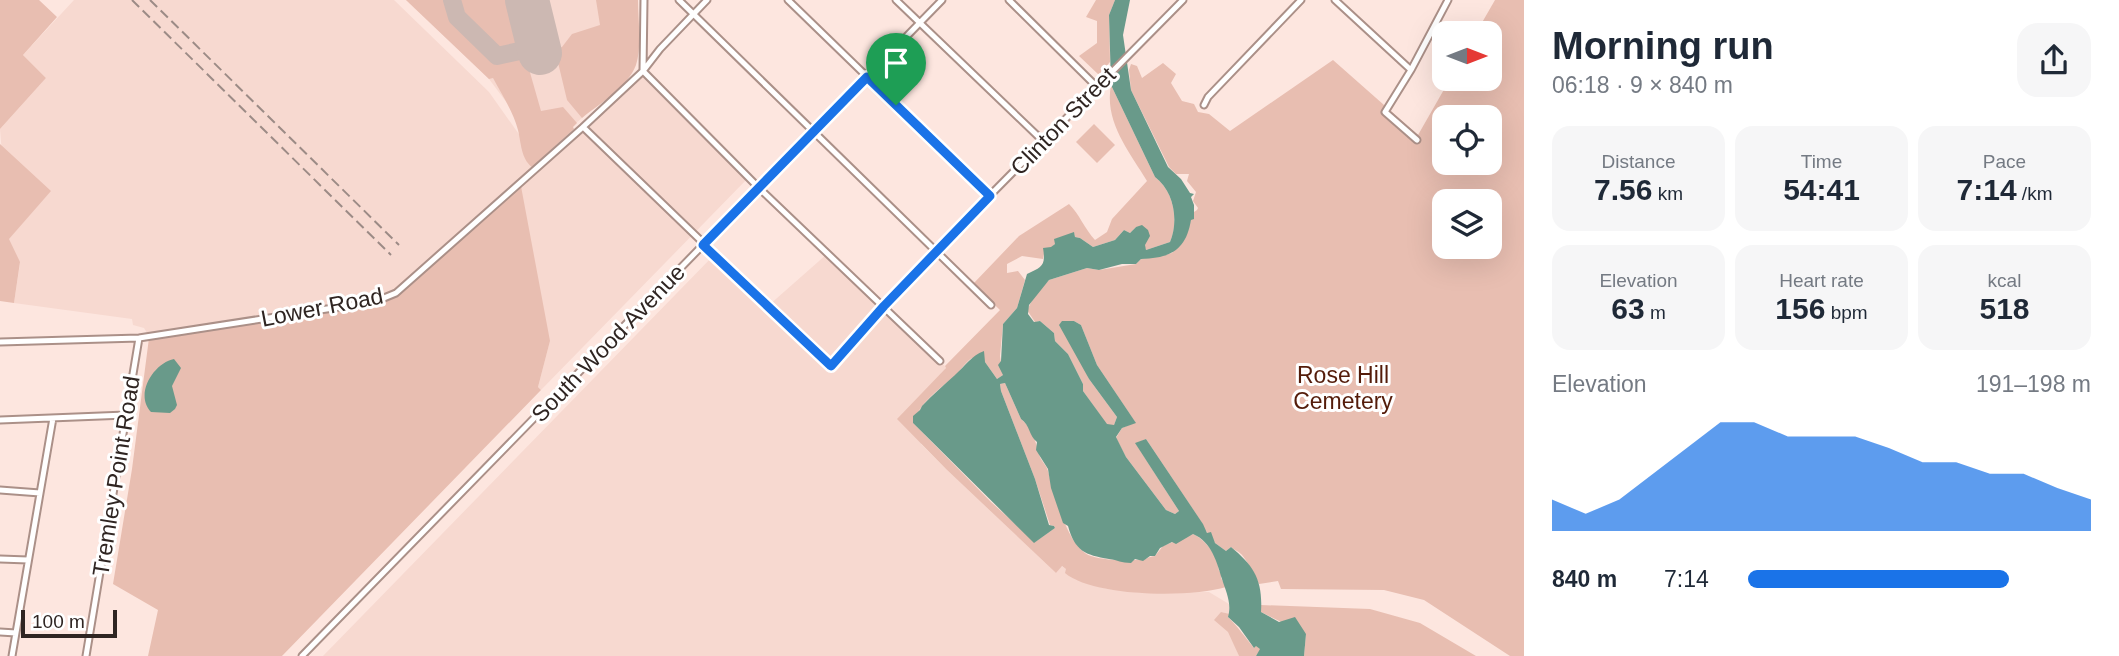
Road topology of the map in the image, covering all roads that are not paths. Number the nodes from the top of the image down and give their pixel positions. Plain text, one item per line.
1 (644, 0) edge
2 (679, 0) edge
3 (708, 0) edge
4 (788, 0) edge
5 (895, 0) edge
6 (942, 0) edge
7 (1009, 0) edge
8 (1183, 0) edge
9 (1301, 0) edge
10 (1335, 0) edge
11 (1445, 1) edge
12 (693, 15) junction
13 (919, 23) junction
14 (1411, 70) junction
15 (643, 71) junction
16 (867, 77) junction
17 (1097, 87) junction
18 (1204, 104) dead end
19 (583, 127) junction
20 (813, 132) junction
21 (1417, 140) dead end
22 (1044, 142) junction
23 (759, 188) junction
24 (990, 196) junction
25 (703, 245) junction
26 (936, 250) junction
27 (991, 305) dead end
28 (884, 306) junction
29 (139, 338) junction
30 (0, 342) edge
31 (940, 361) dead end
32 (126, 415) junction
33 (52, 418) junction
34 (0, 420) edge
35 (0, 490) edge
36 (40, 492) junction
37 (0, 559) edge
38 (28, 561) junction
39 (0, 632) edge
40 (16, 633) junction
41 (12, 656) edge
42 (86, 656) edge
43 (302, 656) edge

1 - 15 street
2 - 12 street
3 - 12 street, Lower Road
4 - 16 street
5 - 13 street
6 - 13 street, South Wood Avenue
7 - 17 street
8 - 17 street, Clinton Street
9 - 18 street
10 - 14 street
11 - 14 street
12 - 15 street, Lower Road
12 - 20 street
13 - 16 street, South Wood Avenue
13 - 22 street
14 - 21 street
15 - 19 street, Lower Road
15 - 23 street
16 - 20 street, South Wood Avenue
16 - 24 street
17 - 22 street, Clinton Street
19 - 25 street
19 - 29 street, Lower Road
20 - 23 street, South Wood Avenue
20 - 26 street
22 - 24 street, Clinton Street
23 - 25 street, South Wood Avenue
23 - 28 street
24 - 26 street, Clinton Street
25 - 28 street, Clinton Street
25 - 43 street, South Wood Avenue
26 - 27 street
26 - 28 street, Clinton Street
28 - 31 street
29 - 30 street, Lower Road
29 - 32 street, Tremley Point Road
32 - 33 street
32 - 42 street, Tremley Point Road
33 - 34 street
33 - 36 street
35 - 36 street
36 - 38 street
37 - 38 street
38 - 40 street
39 - 40 street
40 - 41 street

